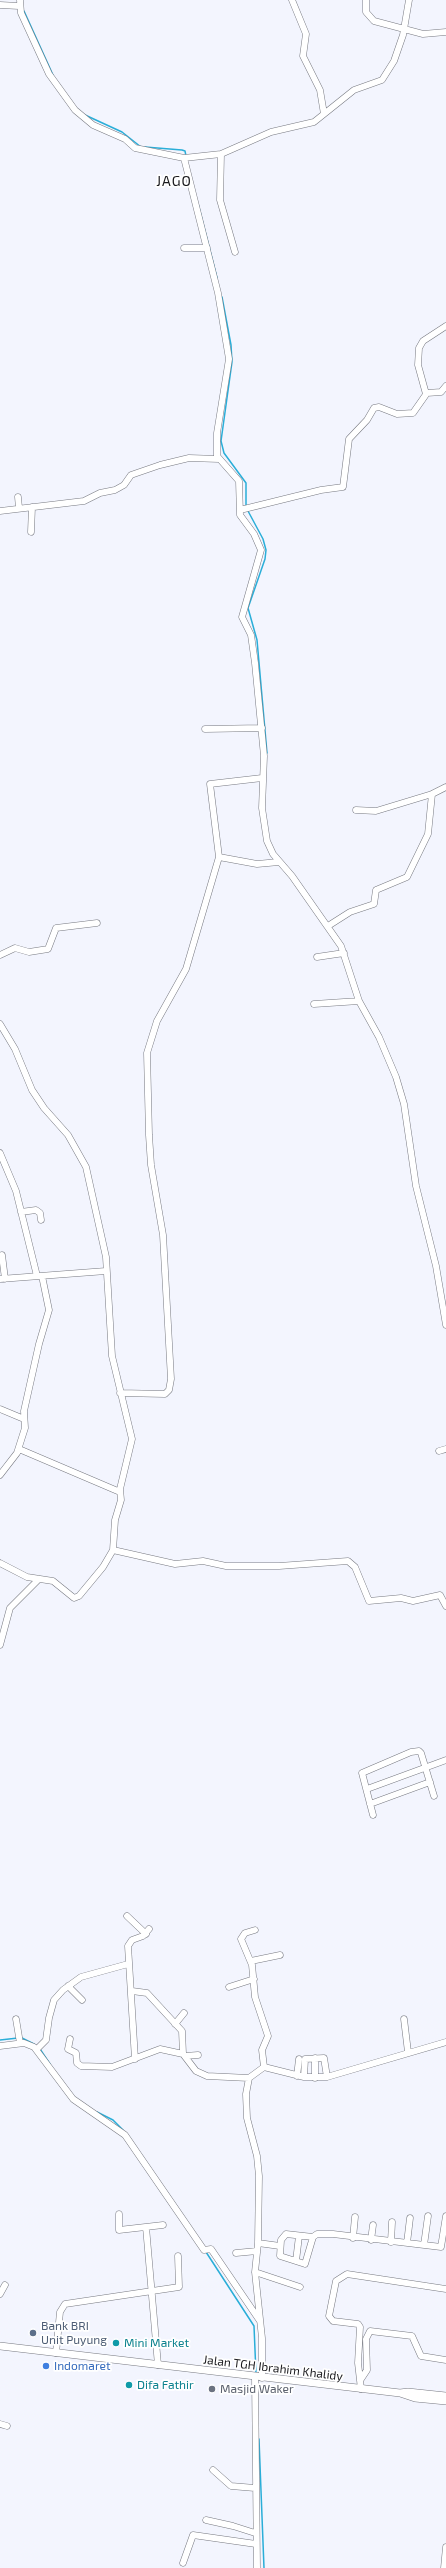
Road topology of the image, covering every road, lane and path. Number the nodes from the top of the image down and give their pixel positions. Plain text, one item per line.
1 (292, 0) edge
2 (366, 0) edge
3 (409, 0) edge
4 (20, 3) edge
5 (0, 5) edge
6 (404, 28) junction
7 (446, 32) edge
8 (324, 114) junction
9 (221, 154) junction
10 (186, 158) junction
11 (184, 248) dead end
12 (207, 248) junction
13 (235, 252) dead end
14 (446, 326) edge
15 (446, 386) edge
16 (426, 394) junction
17 (219, 459) junction
18 (18, 497) dead end
19 (32, 507) junction
20 (19, 508) junction
21 (241, 510) junction
22 (0, 511) edge
23 (31, 532) dead end
24 (262, 728) junction
25 (205, 730) dead end
26 (262, 778) junction
27 (446, 787) edge
28 (432, 794) junction
29 (356, 810) dead end
30 (218, 857) junction
31 (279, 862) junction
32 (97, 923) dead end
33 (328, 926) junction
34 (344, 954) junction
35 (0, 955) edge
36 (317, 957) dead end
37 (359, 1001) junction
38 (314, 1004) dead end
39 (0, 1024) edge
40 (0, 1153) edge
41 (21, 1212) junction
42 (41, 1220) dead end
43 (2, 1255) dead end
44 (106, 1272) junction
45 (39, 1276) junction
46 (2, 1279) edge
47 (446, 1325) edge
48 (120, 1393) junction
49 (0, 1408) edge
50 (24, 1419) junction
51 (19, 1449) junction
52 (446, 1449) edge
53 (439, 1451) dead end
54 (0, 1475) edge
55 (120, 1492) junction
56 (113, 1550) junction
57 (0, 1563) edge
58 (39, 1580) junction
59 (446, 1606) edge
60 (0, 1645) edge
61 (446, 1760) edge
62 (426, 1767) junction
63 (430, 1782) junction
64 (367, 1789) junction
65 (434, 1796) dead end
66 (370, 1804) junction
67 (373, 1814) dead end
68 (127, 1916) dead end
69 (255, 1930) dead end
70 (280, 1955) dead end
71 (251, 1961) junction
72 (128, 1964) junction
73 (254, 1979) junction
74 (68, 1986) junction
75 (229, 1987) dead end
76 (132, 1991) junction
77 (82, 2000) dead end
78 (184, 2013) dead end
79 (16, 2019) dead end
80 (404, 2019) dead end
81 (175, 2024) junction
82 (19, 2039) junction
83 (70, 2039) dead end
84 (446, 2042) edge
85 (0, 2046) edge
86 (38, 2048) junction
87 (408, 2052) junction
88 (184, 2055) junction
89 (198, 2055) dead end
90 (292, 2058) dead end
91 (315, 2058) junction
92 (135, 2059) junction
93 (302, 2059) junction
94 (264, 2066) junction
95 (301, 2076) junction
96 (327, 2077) junction
97 (249, 2078) junction
98 (315, 2078) junction
99 (119, 2214) dead end
100 (428, 2216) dead end
101 (446, 2216) edge
102 (355, 2217) dead end
103 (410, 2218) dead end
104 (392, 2222) dead end
105 (163, 2225) dead end
106 (373, 2225) dead end
107 (146, 2227) junction
108 (299, 2236) junction
109 (313, 2237) junction
110 (353, 2238) junction
111 (371, 2240) junction
112 (390, 2242) junction
113 (258, 2243) junction
114 (407, 2243) junction
115 (424, 2245) junction
116 (280, 2246) junction
117 (444, 2247) edge
118 (257, 2250) junction
119 (236, 2253) dead end
120 (178, 2256) dead end
121 (296, 2261) junction
122 (255, 2272) junction
123 (5, 2285) dead end
124 (300, 2287) dead end
125 (446, 2289) edge
126 (153, 2292) junction
127 (0, 2294) edge
128 (260, 2322) junction
129 (0, 2346) edge
130 (56, 2353) junction
131 (446, 2360) edge
132 (158, 2365) junction
133 (258, 2378) junction
134 (361, 2379) junction
135 (361, 2389) junction
136 (400, 2394) junction
137 (446, 2396) edge
138 (446, 2401) edge
139 (0, 2424) edge
140 (7, 2426) dead end
141 (213, 2470) dead end
142 (255, 2488) junction
143 (206, 2520) dead end
144 (255, 2533) junction
145 (256, 2544) junction
146 (446, 2547) edge
147 (183, 2563) dead end
148 (257, 2568) edge
149 (444, 2568) edge

1 - 8 street
2 - 6 street
3 - 6 street
4 - 5 street
4 - 10 street
6 - 7 street
6 - 8 street
8 - 9 street
9 - 10 street
9 - 13 street
10 - 12 street
11 - 12 street
12 - 17 street
14 - 16 street
15 - 16 street
16 - 21 street
17 - 19 street
17 - 21 street
18 - 20 street
19 - 20 street
19 - 23 street
20 - 22 street
21 - 24 street
24 - 25 street
24 - 26 street
26 - 30 street
26 - 31 street
27 - 28 street
28 - 29 street
28 - 33 street
30 - 31 street
30 - 48 street
31 - 33 street
32 - 35 street
33 - 34 street
34 - 36 street
34 - 37 street
37 - 38 street
37 - 47 street
39 - 44 street
40 - 41 street
41 - 42 street
41 - 45 street
43 - 46 street
44 - 45 street
44 - 48 street
45 - 46 street
45 - 50 street
48 - 55 street
49 - 50 street
50 - 51 street
51 - 54 street
51 - 55 street
52 - 53 street
55 - 56 street
56 - 58 street
56 - 59 street
57 - 58 street
58 - 60 street
61 - 62 street
62 - 63 street
62 - 64 street
62 - 64 street
63 - 65 street
63 - 66 street
64 - 66 street
66 - 67 street
68 - 72 street
69 - 71 street
70 - 71 street
71 - 73 street
72 - 74 street
72 - 76 street
73 - 75 street
73 - 94 street
74 - 77 street
74 - 86 street
76 - 81 street
76 - 92 street
78 - 81 street
79 - 82 street
80 - 87 street
81 - 88 street
82 - 85 street
82 - 86 street
83 - 92 street
84 - 87 street
86 - 128 street
87 - 96 street
88 - 89 street
88 - 92 street
88 - 97 street
90 - 93 street
91 - 93 street
91 - 96 street
91 - 98 street
93 - 95 street
94 - 95 street
94 - 97 street
95 - 98 street
96 - 98 street
97 - 113 street
99 - 107 street
100 - 115 street
101 - 117 street
102 - 110 street
103 - 114 street
104 - 112 street
105 - 107 street
106 - 111 street
107 - 126 street
108 - 109 street
108 - 116 street
108 - 121 street
109 - 110 street
109 - 121 street
110 - 111 street
111 - 112 street
112 - 114 street
113 - 116 street
113 - 118 street
114 - 115 street
115 - 117 street
116 - 121 street
118 - 119 street
118 - 122 street
120 - 126 street
122 - 124 street
122 - 128 street
123 - 127 street
125 - 134 street
126 - 130 street
126 - 132 street
128 - 133 street
129 - 130 main road, Jalan TGH Ibrahim Khalidy
130 - 132 main road, Jalan TGH Ibrahim Khalidy
131 - 134 street
132 - 133 main road, Jalan TGH Ibrahim Khalidy
133 - 135 main road, Jalan TGH Ibrahim Khalidy
133 - 142 street
134 - 135 street
135 - 136 main road, Jalan TGH Ibrahim Khalidy
136 - 137 main road, Jalan TGH Ibrahim Khalidy
136 - 138 main road, Jalan TGH Ibrahim Khalidy
139 - 140 street
141 - 142 street
142 - 144 street
143 - 144 street
144 - 145 street
145 - 147 street
145 - 148 street
146 - 149 street

